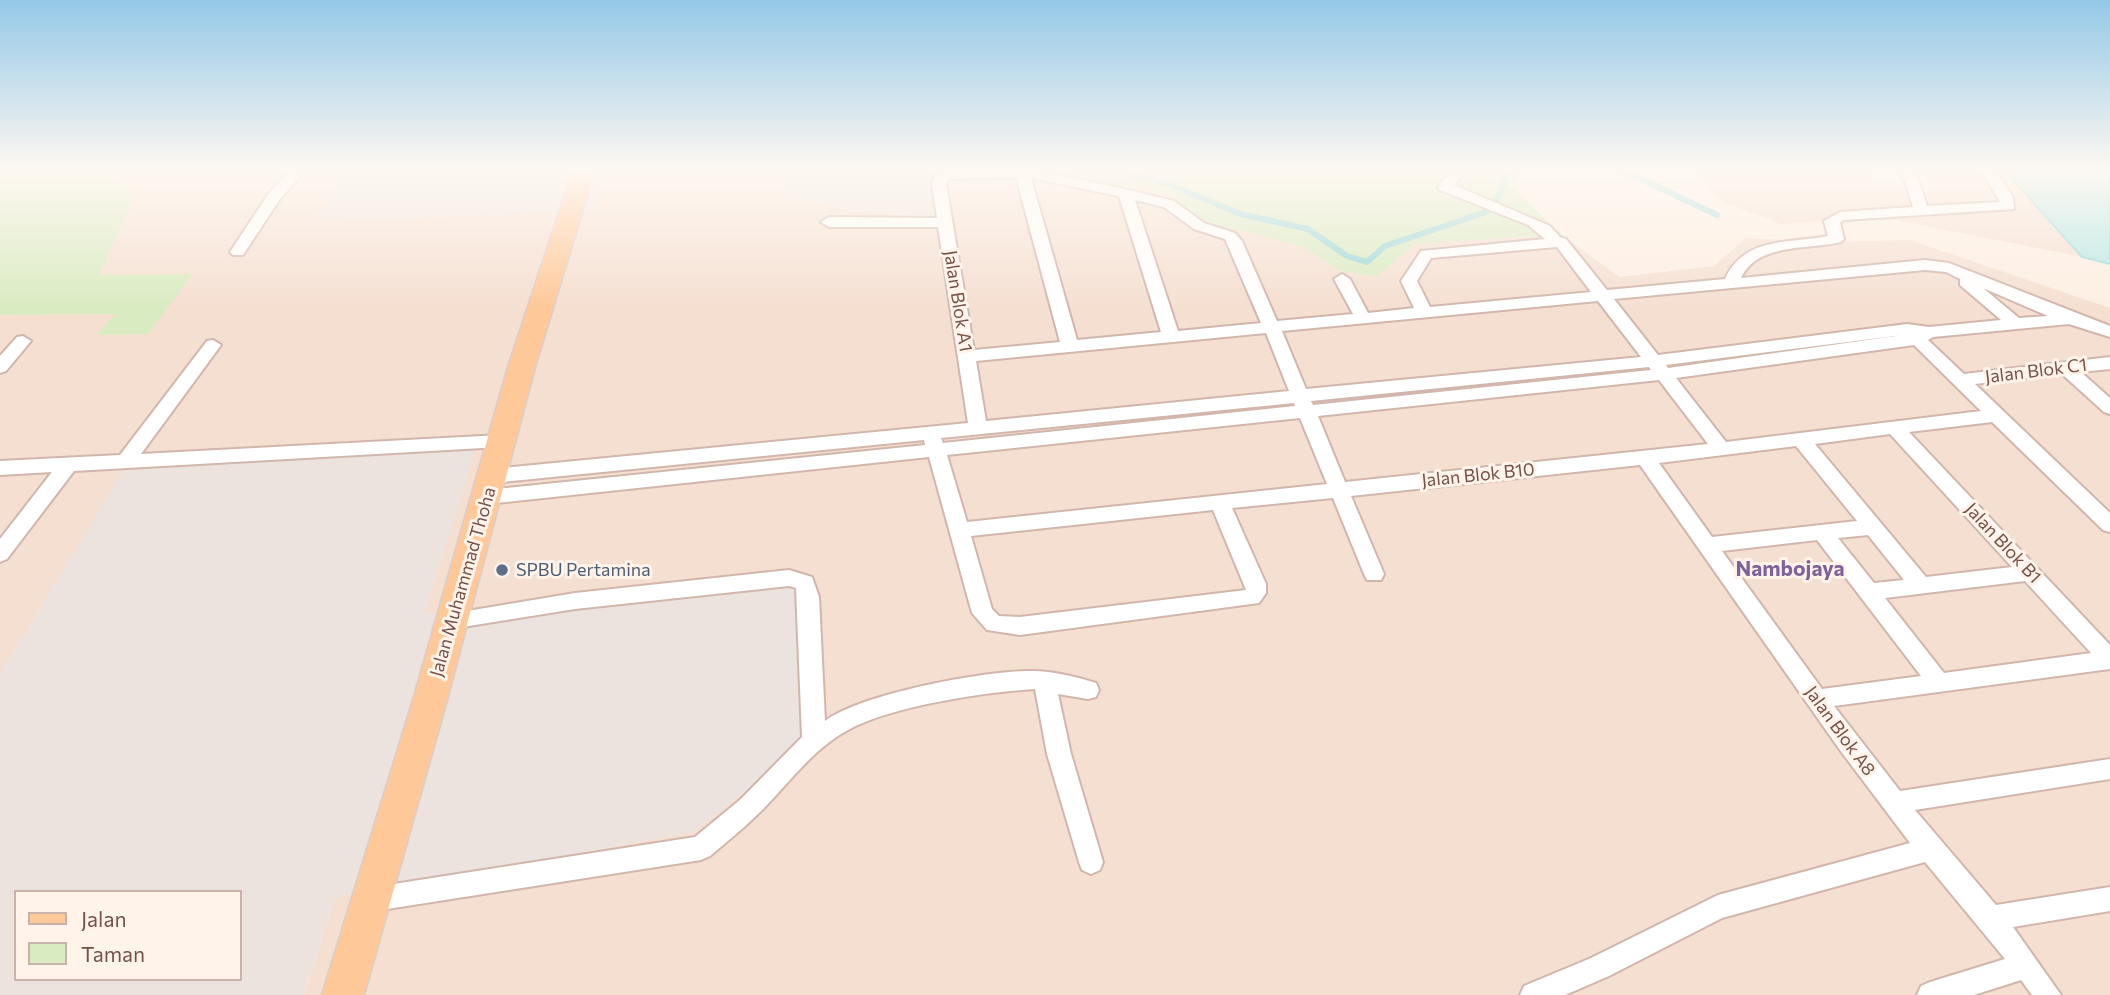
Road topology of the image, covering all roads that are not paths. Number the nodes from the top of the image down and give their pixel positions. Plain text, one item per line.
1 (261, 216) edge
2 (570, 216) edge
3 (945, 216) edge
4 (1034, 216) edge
5 (1133, 216) edge
6 (1186, 216) edge
7 (1516, 216) edge
8 (1839, 216) edge
9 (829, 222) dead end
10 (946, 223) junction
11 (1555, 241) junction
12 (238, 252) dead end
13 (1949, 268) junction
14 (1342, 279) dead end
15 (1731, 283) junction
16 (1602, 295) junction
17 (1424, 313) junction
18 (1363, 318) junction
19 (2070, 319) junction
20 (2017, 325) junction
21 (1270, 327) junction
22 (2110, 332) edge
23 (1918, 333) junction
24 (1171, 336) junction
25 (23, 341) dead end
26 (213, 345) dead end
27 (1070, 346) junction
28 (967, 356) junction
29 (2110, 363) edge
30 (0, 367) edge
31 (1659, 368) junction
32 (2066, 368) junction
33 (1962, 380) junction
34 (1302, 403) junction
35 (2110, 408) edge
36 (1998, 415) junction
37 (978, 428) junction
38 (1895, 428) junction
39 (1801, 439) junction
40 (501, 441) junction
41 (934, 442) junction
42 (1722, 449) junction
43 (1645, 458) junction
44 (125, 462) junction
45 (67, 466) junction
46 (0, 468) edge
47 (490, 487) junction
48 (1339, 489) junction
49 (1219, 502) junction
50 (2110, 524) edge
51 (1872, 527) junction
52 (958, 530) junction
53 (1822, 532) junction
54 (1707, 545) junction
55 (0, 554) edge
56 (1374, 573) dead end
57 (2030, 573) junction
58 (1921, 586) junction
59 (1869, 592) junction
60 (450, 621) junction
61 (2110, 659) edge
62 (1045, 682) junction
63 (1939, 682) junction
64 (1088, 691) dead end
65 (1816, 699) junction
66 (814, 741) junction
67 (2110, 769) edge
68 (1893, 803) junction
69 (1930, 849) junction
70 (1091, 862) dead end
71 (2110, 899) edge
72 (367, 900) junction
73 (1991, 918) junction
74 (2025, 966) junction
75 (343, 995) edge
76 (1533, 995) edge
77 (1930, 995) edge
78 (2048, 995) edge

1 - 12 street
2 - 40 main road, Jalan Muhammad Thoha
3 - 10 street, Jalan Blok A1
4 - 27 street
5 - 24 street
6 - 21 street
7 - 11 street
8 - 15 street
9 - 10 street
10 - 28 street, Jalan Blok A1
11 - 16 street
11 - 17 street
13 - 15 street
13 - 19 street
13 - 20 street
14 - 18 street
15 - 16 street
16 - 17 street
16 - 31 street
17 - 18 street
18 - 21 street
19 - 20 street
19 - 22 street
20 - 23 street
21 - 24 street
21 - 34 street
23 - 31 street
23 - 33 street
24 - 27 street
25 - 30 street
26 - 44 street
27 - 28 street
28 - 37 street, Jalan Blok A1
29 - 32 street, Jalan Blok C1
31 - 34 street
31 - 42 street
32 - 33 street, Jalan Blok C1
32 - 35 street
33 - 36 street
34 - 37 street
34 - 41 street
34 - 48 street
36 - 38 street, Jalan Blok B10
36 - 50 street
37 - 41 street
38 - 39 street, Jalan Blok B10
38 - 57 street, Jalan Blok B1
39 - 42 street, Jalan Blok B10
39 - 51 street
40 - 44 street
40 - 47 main road, Jalan Muhammad Thoha
41 - 47 street
41 - 52 street
42 - 43 street, Jalan Blok B10
43 - 48 street, Jalan Blok B10
43 - 54 street, Jalan Blok A8
44 - 45 street
45 - 46 street
45 - 55 street
47 - 60 main road, Jalan Muhammad Thoha
48 - 49 street, Jalan Blok B10
48 - 56 street
49 - 52 street, Jalan Blok B10
49 - 52 street
51 - 53 street
51 - 58 street
53 - 54 street
53 - 59 street
54 - 65 street, Jalan Blok A8
57 - 58 street
57 - 61 street, Jalan Blok B1
58 - 59 street
59 - 63 street
60 - 66 street
60 - 72 main road, Jalan Muhammad Thoha
61 - 63 street
62 - 64 street
62 - 66 street
62 - 70 street
63 - 65 street
65 - 68 street, Jalan Blok A8
66 - 72 street
67 - 68 street
68 - 69 street, Jalan Blok A8
69 - 73 street, Jalan Blok A8
69 - 76 street
71 - 73 street
72 - 75 main road, Jalan Muhammad Thoha
73 - 74 street, Jalan Blok A8
74 - 77 street
74 - 78 street, Jalan Blok A8

